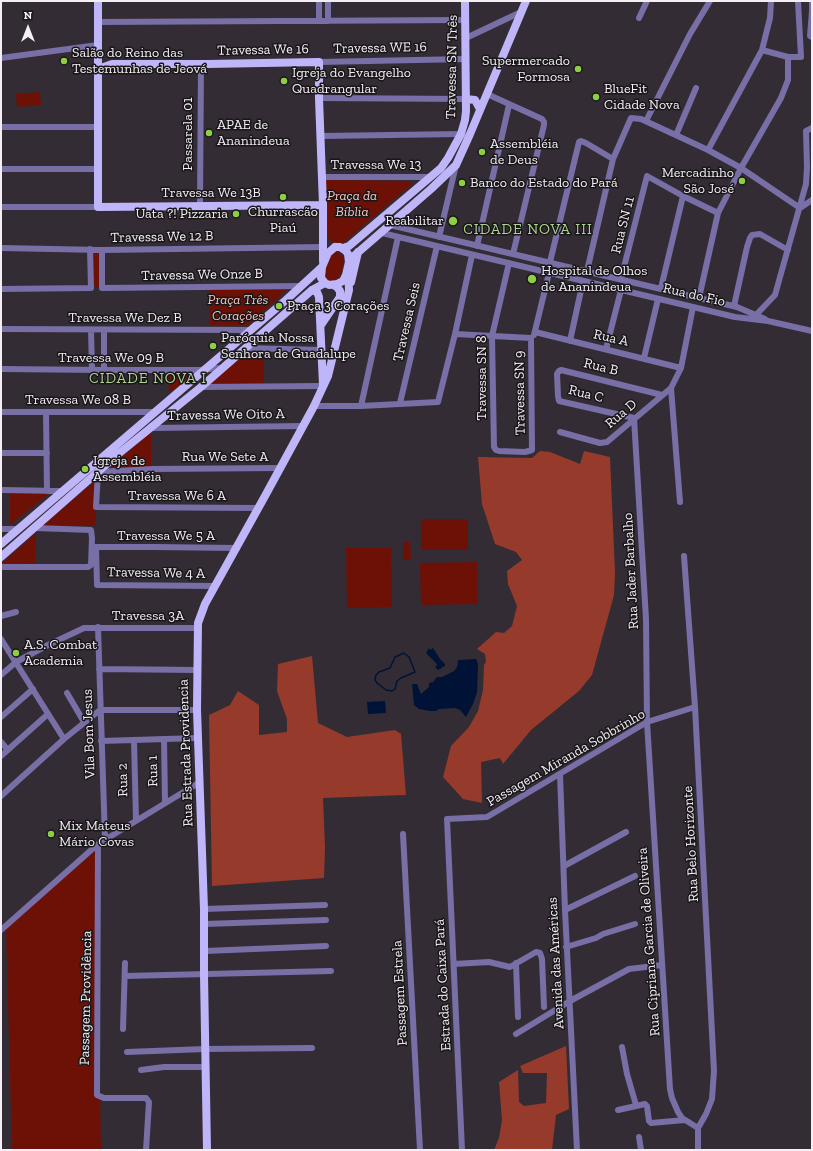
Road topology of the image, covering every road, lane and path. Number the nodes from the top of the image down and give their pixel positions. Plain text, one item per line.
1 (98, 1) edge
2 (319, 1) edge
3 (328, 1) edge
4 (466, 1) edge
5 (526, 1) edge
6 (647, 1) edge
7 (710, 1) edge
8 (771, 1) edge
9 (798, 1) edge
10 (812, 1) edge
11 (812, 11) edge
12 (521, 12) junction
13 (639, 18) dead end
14 (319, 20) junction
15 (328, 20) junction
16 (465, 20) junction
17 (98, 22) junction
18 (812, 37) edge
19 (466, 38) junction
20 (98, 45) junction
21 (762, 50) junction
22 (98, 55) junction
23 (788, 57) junction
24 (1, 58) edge
25 (466, 59) junction
26 (319, 62) junction
27 (112, 64) junction
28 (201, 64) junction
29 (98, 69) junction
30 (696, 88) dead end
31 (488, 94) junction
32 (319, 98) junction
33 (466, 99) junction
34 (509, 104) junction
35 (480, 109) junction
36 (646, 121) junction
37 (1, 127) edge
38 (99, 127) junction
39 (809, 129) edge
40 (461, 134) junction
41 (676, 135) junction
42 (320, 136) junction
43 (708, 150) junction
44 (613, 160) junction
45 (456, 165) junction
46 (741, 168) junction
47 (1, 169) edge
48 (98, 169) junction
49 (322, 177) junction
50 (430, 177) junction
51 (683, 196) junction
52 (812, 200) edge
53 (324, 205) junction
54 (200, 206) junction
55 (1, 207) edge
56 (98, 207) junction
57 (800, 208) junction
58 (718, 213) junction
59 (387, 214) junction
60 (392, 223) junction
61 (324, 230) junction
62 (368, 230) junction
63 (382, 233) junction
64 (398, 237) junction
65 (439, 237) junction
66 (373, 240) junction
67 (437, 246) junction
68 (476, 246) junction
69 (323, 247) junction
70 (1, 248) edge
71 (339, 248) junction
72 (90, 249) junction
73 (102, 250) junction
74 (788, 250) junction
75 (358, 252) junction
76 (514, 254) junction
77 (472, 255) junction
78 (550, 262) junction
79 (509, 263) junction
80 (323, 264) junction
81 (349, 266) junction
82 (564, 266) junction
83 (576, 268) junction
84 (586, 271) junction
85 (549, 273) junction
86 (562, 276) junction
87 (572, 279) junction
88 (621, 279) junction
89 (583, 281) junction
90 (329, 284) junction
91 (301, 286) junction
92 (661, 288) junction
93 (1, 289) edge
94 (312, 290) junction
95 (348, 290) junction
96 (620, 290) junction
97 (699, 298) junction
98 (658, 299) junction
99 (734, 306) junction
100 (693, 307) junction
101 (755, 317) junction
102 (321, 325) junction
103 (1, 329) edge
104 (91, 330) junction
105 (104, 330) junction
106 (249, 330) junction
107 (812, 331) edge
108 (455, 334) junction
109 (533, 335) junction
110 (492, 336) junction
111 (570, 341) junction
112 (245, 348) junction
113 (606, 349) junction
114 (322, 350) junction
115 (644, 358) junction
116 (220, 368) junction
117 (681, 368) junction
118 (1, 369) edge
119 (204, 369) junction
120 (92, 370) junction
121 (104, 370) junction
122 (323, 386) junction
123 (201, 387) junction
124 (671, 388) junction
125 (662, 395) junction
126 (558, 396) joint
127 (400, 403) junction
128 (314, 406) junction
129 (361, 406) junction
130 (1, 412) edge
131 (154, 412) junction
132 (46, 413) junction
133 (634, 418) junction
134 (151, 426) junction
135 (303, 426) junction
136 (560, 432) dead end
137 (494, 447) joint
138 (1, 453) edge
139 (47, 453) junction
140 (95, 463) junction
141 (280, 468) junction
142 (98, 472) junction
143 (1, 490) edge
144 (47, 490) junction
145 (62, 491) junction
146 (680, 502) dead end
147 (258, 508) junction
148 (35, 528) junction
149 (1, 529) edge
150 (18, 529) junction
151 (1, 544) edge
152 (237, 548) junction
153 (94, 549) junction
154 (684, 556) dead end
155 (1, 557) edge
156 (1, 567) edge
157 (215, 586) junction
158 (16, 612) dead end
159 (1, 616) edge
160 (98, 627) junction
161 (197, 628) junction
162 (1, 639) edge
163 (16, 662) junction
164 (99, 669) junction
165 (197, 670) junction
166 (1, 676) edge
167 (33, 689) junction
168 (66, 693) dead end
169 (695, 707) junction
170 (100, 710) junction
171 (197, 710) junction
172 (48, 714) junction
173 (1, 717) edge
174 (84, 722) junction
175 (647, 722) junction
176 (198, 738) junction
177 (64, 739) junction
178 (164, 739) junction
179 (101, 740) junction
180 (134, 740) junction
181 (1, 742) edge
182 (8, 750) junction
183 (1, 756) edge
184 (560, 774) junction
185 (200, 782) junction
186 (1, 796) edge
187 (166, 802) junction
188 (447, 819) joint
189 (136, 820) junction
190 (626, 832) dead end
191 (403, 834) dead end
192 (105, 839) junction
193 (98, 844) junction
194 (564, 866) junction
195 (635, 876) dead end
196 (325, 905) dead end
197 (204, 909) junction
198 (565, 910) junction
199 (326, 920) dead end
200 (204, 924) junction
201 (635, 924) dead end
202 (1, 930) edge
203 (326, 946) dead end
204 (566, 947) junction
205 (205, 951) junction
206 (125, 963) dead end
207 (516, 963) junction
208 (454, 964) junction
209 (662, 965) junction
210 (331, 971) dead end
211 (204, 975) junction
212 (125, 976) junction
213 (570, 1001) junction
214 (544, 1006) dead end
215 (518, 1017) dead end
216 (123, 1029) dead end
217 (516, 1034) dead end
218 (622, 1047) dead end
219 (312, 1048) dead end
220 (205, 1049) junction
221 (127, 1052) dead end
222 (206, 1067) junction
223 (141, 1070) dead end
224 (636, 1105) junction
225 (618, 1110) dead end
226 (685, 1120) junction
227 (698, 1128) junction
228 (639, 1136) dead end
229 (146, 1150) edge
230 (207, 1150) edge
231 (420, 1150) edge
232 (462, 1150) edge
233 (577, 1150) edge
234 (641, 1150) edge
235 (698, 1150) edge

1 - 17 main road
2 - 14 street
3 - 15 street
4 - 16 main road, Travessa SN Três
5 - 12 main road
6 - 13 street
7 - 36 street
8 - 21 street
9 - 23 street
10 - 11 street
11 - 18 street
12 - 19 street
12 - 31 main road
14 - 15 street
14 - 17 street
15 - 16 street
16 - 19 main road, Travessa SN Três
17 - 20 main road
19 - 25 main road, Travessa SN Três
20 - 22 main road
20 - 24 street
21 - 23 street
21 - 43 street
22 - 27 main road
22 - 29 main road
23 - 46 street
25 - 26 street, Travessa WE 16
25 - 33 main road, Travessa SN Três
26 - 28 main road, Travessa We 16
26 - 32 main road
27 - 28 main road, Travessa We 16
27 - 29 main road
28 - 54 street, Passarela 01
29 - 38 main road
30 - 41 street
31 - 34 street
31 - 35 main road
32 - 33 street
32 - 42 main road
33 - 35 main road
33 - 40 main road, Travessa SN Três
34 - 68 street
34 - 76 street
35 - 45 main road
36 - 41 street
36 - 44 street
37 - 38 street
38 - 48 main road
39 - 57 street
40 - 42 street
40 - 50 main road, Travessa SN Três
41 - 43 street
42 - 49 main road
43 - 46 street
44 - 78 street
44 - 84 street
45 - 60 main road
45 - 65 street
46 - 57 street
46 - 58 street
47 - 48 street
48 - 56 main road
49 - 50 street, Travessa We 13
49 - 53 main road
50 - 59 main road, Travessa SN Três
51 - 58 street
51 - 88 street, Rua SN 11
51 - 92 street
52 - 57 street
53 - 54 main road, Travessa We 13B
53 - 61 main road
54 - 56 main road, Travessa We 13B
55 - 56 street, Travessa We 13B
57 - 74 street
58 - 97 street
59 - 60 main road
59 - 62 main road, Travessa SN Três
60 - 63 main road
60 - 65 street, Rua do Fio
61 - 69 main road
61 - 71 main road
62 - 66 main road
62 - 71 main road, Travessa SN Três
63 - 64 street, Rua do Fio
63 - 66 main road
64 - 67 street, Rua do Fio
64 - 129 street
65 - 68 street, Rua do Fio
66 - 75 main road
67 - 77 street, Rua do Fio
67 - 127 street, Travessa Seis
68 - 76 street, Rua do Fio
69 - 73 street, Travessa We 12 B
69 - 80 main road
70 - 72 street, Travessa We 12 B
71 - 80 main road
71 - 81 main road
72 - 73 street, Travessa We 12 B
72 - 93 street
73 - 91 street, Travessa We Onze B
74 - 99 street
74 - 101 street
75 - 81 main road
75 - 95 main road
76 - 78 street, Rua do Fio
77 - 79 street, Rua do Fio
77 - 108 street
78 - 82 street, Rua do Fio
79 - 85 street, Rua do Fio
79 - 110 street, Travessa SN 8
80 - 90 main road
80 - 91 main road
81 - 90 main road
81 - 95 main road, Rua Estrada Providencia
82 - 83 street, Rua do Fio
82 - 86 street
83 - 84 street, Rua do Fio
83 - 87 street
84 - 88 street, Rua do Fio
85 - 86 street, Rua do Fio
85 - 109 street, Travessa SN 9
86 - 87 street, Rua do Fio
87 - 89 street, Rua do Fio
88 - 92 street, Rua do Fio
89 - 96 street, Rua do Fio
89 - 111 street
90 - 94 main road
90 - 102 main road
91 - 106 main road
92 - 97 street, Rua do Fio
94 - 102 main road, Rua Estrada Providencia
94 - 112 main road
95 - 122 main road, Rua Estrada Providencia
96 - 98 street, Rua do Fio
96 - 113 street
97 - 99 street, Rua do Fio
98 - 100 street, Rua do Fio
98 - 115 street
99 - 101 street, Rua do Fio
100 - 101 street, Rua do Fio
100 - 117 street, Rua D
101 - 107 street, Rua do Fio
102 - 114 main road, Rua Estrada Providencia
103 - 104 street, Travessa We Dez B
104 - 105 street, Travessa We Dez B
104 - 120 street
105 - 106 street, Travessa We Dez B
105 - 121 street
106 - 119 main road
108 - 110 street, Rua A
108 - 127 street
109 - 110 street, Rua A
109 - 111 street, Rua A
109 - 137 street, Travessa SN 9
110 - 137 street, Travessa SN 8
111 - 113 street, Rua A
112 - 114 street
112 - 116 main road
113 - 115 street, Rua A
114 - 122 main road, Rua Estrada Providencia
115 - 117 street, Rua A
116 - 119 street, Travessa We 09 B
116 - 123 main road
117 - 124 street, Rua D
118 - 120 street, Travessa We 09 B
119 - 121 street, Travessa We 09 B
119 - 131 main road
120 - 121 street, Travessa We 09 B
122 - 123 street
122 - 128 main road, Rua Estrada Providencia
123 - 134 main road
124 - 125 street, Rua D
124 - 146 street
125 - 126 street, Rua B
125 - 133 street, Rua D
126 - 133 street, Rua C
127 - 129 street
128 - 129 street
128 - 135 main road, Rua Estrada Providencia
130 - 132 street, Travessa We 08 B
131 - 132 street, Travessa We 08 B
131 - 140 main road
132 - 139 street
133 - 136 street, Rua D
133 - 175 street, Rua Jader Barbalho
134 - 135 street, Travessa We Oito A
134 - 142 main road
135 - 141 main road, Rua Estrada Providencia
138 - 139 street
139 - 144 street
140 - 142 main road
140 - 145 main road
141 - 142 street, Rua We Sete A
141 - 147 main road, Rua Estrada Providencia
142 - 147 street, Travessa We 6 A
142 - 148 main road
143 - 144 street
144 - 145 street
145 - 150 main road
147 - 152 main road, Rua Estrada Providencia
148 - 153 street
148 - 155 main road
149 - 150 street
150 - 151 main road
152 - 153 street, Travessa We 5 A
152 - 157 main road, Rua Estrada Providencia
153 - 156 street
153 - 157 street, Travessa We 4 A
154 - 169 street, Rua Belo Horizonte
157 - 161 main road, Rua Estrada Providencia
158 - 159 street
160 - 161 street, Travessa 3A
160 - 163 street, Travessa 3A
160 - 164 street, Vila Bom Jesus
161 - 165 main road, Rua Estrada Providencia
162 - 163 street
163 - 166 street
163 - 167 street
164 - 165 street
164 - 170 street, Vila Bom Jesus
165 - 171 main road, Rua Estrada Providencia
167 - 172 street
167 - 173 street
168 - 174 street
169 - 175 street, Passagem Miranda Sobbrinho
169 - 227 street, Rua Belo Horizonte
170 - 171 street
170 - 174 street
170 - 179 street, Vila Bom Jesus
171 - 176 main road, Rua Estrada Providencia
172 - 177 street
172 - 182 street
174 - 177 street
175 - 184 street, Passagem Miranda Sobbrinho
175 - 209 street, Rua Cipriana Garcia de Oliveira
176 - 178 street
176 - 185 main road, Rua Estrada Providencia
177 - 186 street
178 - 180 street
178 - 187 street, Rua 1
179 - 180 street
179 - 192 street, Vila Bom Jesus
180 - 189 street, Rua 2
181 - 182 street
182 - 183 street
184 - 188 street, Passagem Miranda Sobbrinho
184 - 194 street, Avenida das Américas
185 - 187 street
185 - 197 main road, Rua Estrada Providencia
187 - 189 street
188 - 208 street, Estrada do Caixa Pará
189 - 192 street
190 - 194 street
191 - 231 street, Passagem Estrela
192 - 193 street
193 - 202 street
193 - 229 street, Passagem Providência
194 - 198 street, Avenida das Américas
195 - 198 street
196 - 197 street
197 - 200 main road, Rua Estrada Providencia
198 - 204 street, Avenida das Américas
199 - 200 street
200 - 205 main road, Rua Estrada Providencia
201 - 204 street
203 - 205 street
204 - 213 street, Avenida das Américas
205 - 211 main road, Rua Estrada Providencia
206 - 212 street
207 - 208 street
207 - 214 street
207 - 215 street
208 - 232 street, Estrada do Caixa Pará
209 - 213 street
209 - 226 street, Rua Cipriana Garcia de Oliveira
210 - 211 street
211 - 212 street
211 - 220 main road, Rua Estrada Providencia
212 - 216 street
213 - 217 street
213 - 233 street, Avenida das Américas
218 - 224 street
219 - 220 street
220 - 221 street
220 - 222 main road, Rua Estrada Providencia
222 - 223 street
222 - 230 main road, Rua Estrada Providencia
224 - 225 street
224 - 226 street
226 - 227 street, Rua Cipriana Garcia de Oliveira
227 - 235 street
228 - 234 street

